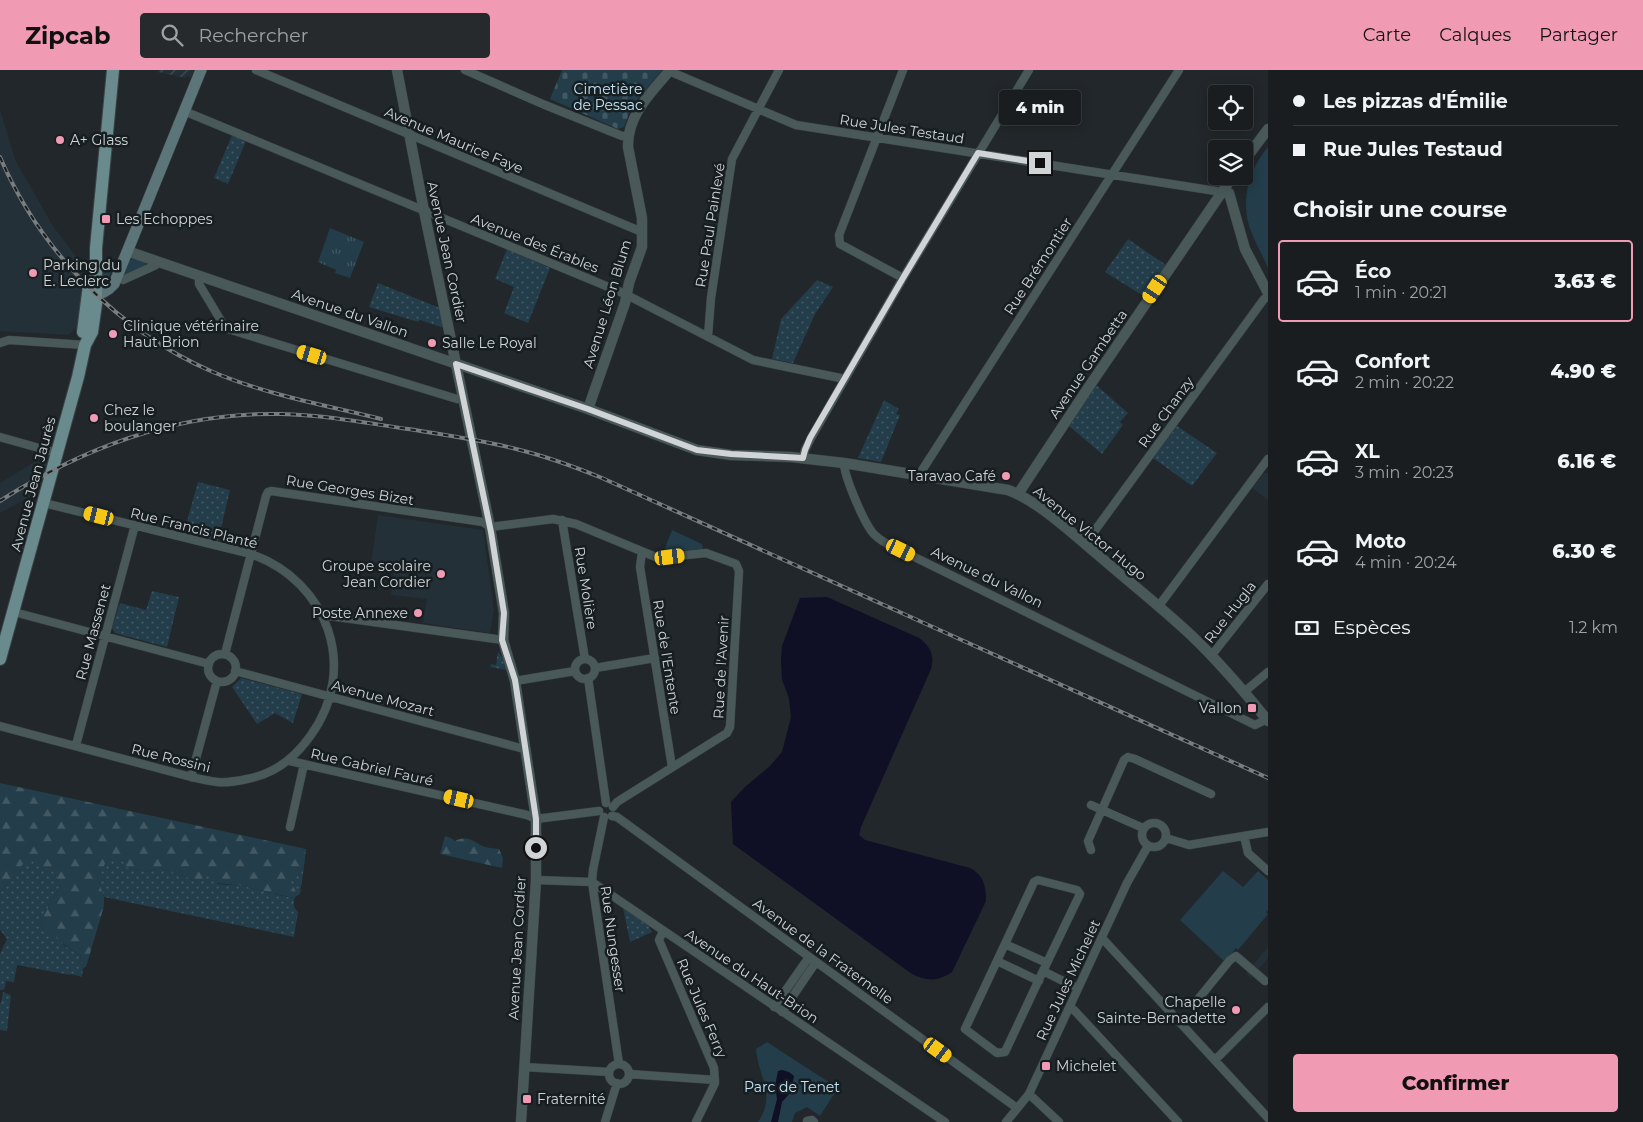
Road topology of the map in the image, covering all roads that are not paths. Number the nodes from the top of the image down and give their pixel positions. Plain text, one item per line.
1 (113, 70) edge
2 (201, 70) edge
3 (256, 70) edge
4 (397, 70) edge
5 (465, 70) edge
6 (779, 70) edge
7 (902, 70) edge
8 (1029, 70) edge
9 (1179, 70) edge
10 (670, 71) edge
11 (758, 109) junction
12 (184, 111) junction
13 (1268, 129) edge
14 (409, 135) junction
15 (628, 136) junction
16 (876, 137) junction
17 (1253, 149) edge
18 (978, 153) junction
19 (1112, 174) junction
20 (1227, 185) edge
21 (1222, 192) junction
22 (424, 211) junction
23 (642, 232) junction
24 (127, 250) junction
25 (157, 261) junction
26 (199, 276) junction
27 (117, 277) junction
28 (903, 278) junction
29 (92, 295) junction
30 (626, 295) junction
31 (1268, 295) edge
32 (708, 336) junction
33 (0, 343) edge
34 (85, 345) junction
35 (456, 364) junction
36 (845, 379) junction
37 (463, 398) junction
38 (588, 409) junction
39 (0, 437) edge
40 (57, 452) junction
41 (803, 458) junction
42 (844, 463) junction
43 (1267, 463) edge
44 (919, 475) junction
45 (1018, 494) junction
46 (44, 502) junction
47 (562, 520) junction
48 (135, 525) junction
49 (490, 526) junction
50 (1085, 544) junction
51 (642, 552) junction
52 (251, 554) junction
53 (1268, 584) edge
54 (1158, 606) junction
55 (14, 612) junction
56 (322, 615) junction
57 (105, 636) junction
58 (502, 640) junction
59 (224, 654) junction
60 (1212, 656) junction
61 (655, 658) junction
62 (0, 659) edge
63 (585, 659) junction
64 (209, 664) junction
65 (595, 668) junction
66 (575, 670) junction
67 (235, 671) junction
68 (1268, 672) edge
69 (588, 678) junction
70 (515, 680) junction
71 (217, 681) junction
72 (1244, 692) junction
73 (331, 697) junction
74 (1267, 720) edge
75 (0, 726) edge
76 (76, 745) junction
77 (524, 748) junction
78 (290, 761) junction
79 (304, 764) junction
80 (672, 767) junction
81 (191, 777) junction
82 (1211, 794) dead end
83 (610, 805) junction
84 (1092, 805) dead end
85 (1102, 810) junction
86 (605, 815) junction
87 (536, 819) junction
88 (290, 828) dead end
89 (1143, 828) junction
90 (1268, 832) edge
91 (1244, 836) junction
92 (1166, 838) junction
93 (1148, 846) junction
94 (1091, 850) dead end
95 (1268, 871) edge
96 (536, 880) junction
97 (592, 882) junction
98 (663, 931) junction
99 (1102, 938) junction
100 (1005, 944) junction
101 (809, 957) junction
102 (997, 961) junction
103 (816, 962) junction
104 (1047, 963) junction
105 (1043, 971) junction
106 (1039, 981) junction
107 (1267, 981) edge
108 (1077, 988) junction
109 (1199, 998) dead end
110 (774, 1007) junction
111 (1070, 1007) junction
112 (1268, 1007) edge
113 (782, 1012) junction
114 (1215, 1060) junction
115 (619, 1064) junction
116 (524, 1067) junction
117 (609, 1072) junction
118 (629, 1074) junction
119 (715, 1080) junction
120 (617, 1083) junction
121 (1028, 1094) junction
122 (1017, 1108) junction
123 (1268, 1118) edge
124 (521, 1122) edge
125 (605, 1122) edge
126 (696, 1122) edge
127 (945, 1122) edge
128 (1006, 1122) edge
129 (1059, 1122) edge
130 (1178, 1122) edge

1 - 29 main road, Avenue Jean Jaurès
2 - 12 main road
3 - 14 street, Avenue Maurice Faye
4 - 14 street, Avenue Jean Cordier
5 - 15 street
6 - 11 street, Rue Paul Painlevé
7 - 16 street
8 - 18 street
9 - 19 street, Rue Brémontier
10 - 11 street, Rue Jules Testaud
10 - 15 street, Avenue Léon Blum
11 - 16 street, Rue Jules Testaud
11 - 32 street, Rue Paul Painlevé
12 - 22 street, Avenue des Érables
12 - 24 main road
13 - 17 street
14 - 22 street, Avenue Jean Cordier
14 - 23 street, Avenue Maurice Faye
15 - 23 street, Avenue Léon Blum
16 - 18 street, Rue Jules Testaud
16 - 28 street
18 - 19 street, Rue Jules Testaud
18 - 28 street
19 - 21 street, Rue Jules Testaud
19 - 44 street, Rue Brémontier
20 - 21 street, Avenue Gambetta
21 - 31 street
21 - 45 street, Avenue Gambetta
22 - 30 street, Avenue des Érables
22 - 35 street, Avenue Jean Cordier
23 - 30 street, Avenue Léon Blum
24 - 25 street, Avenue du Vallon
24 - 27 main road
25 - 26 street, Avenue du Vallon
25 - 27 street
26 - 35 street, Avenue du Vallon
26 - 37 street
27 - 29 main road
28 - 36 street
29 - 34 main road, Avenue Jean Jaurès
30 - 32 street, Avenue des Érables
30 - 38 street, Avenue Léon Blum
31 - 50 street, Rue Chanzy
32 - 36 street, Avenue des Érables
33 - 34 street
34 - 40 main road, Avenue Jean Jaurès
35 - 37 street, Avenue Jean Cordier
35 - 38 street, Avenue du Vallon
36 - 41 street
37 - 49 street, Avenue Jean Cordier
38 - 41 street, Avenue du Vallon
39 - 40 street
40 - 46 main road, Avenue Jean Jaurès
41 - 42 street, Avenue du Vallon
42 - 44 street, Avenue Victor Hugo
42 - 74 street, Avenue du Vallon
43 - 54 street
44 - 45 street, Avenue Victor Hugo
45 - 50 street, Avenue Victor Hugo
46 - 48 street, Rue Francis Planté
46 - 55 main road, Avenue Jean Jaurès
47 - 49 street
47 - 51 street
47 - 63 street, Rue Molière
48 - 52 street, Rue Francis Planté
48 - 57 street, Rue Massenet
49 - 52 street, Rue Georges Bizet
49 - 58 street, Avenue Jean Cordier
50 - 54 street, Avenue Victor Hugo
51 - 61 street, Rue de l'Entente
51 - 80 street, Rue de l'Avenir
52 - 56 street, Rue Francis Planté
52 - 59 street, Rue Georges Bizet
53 - 60 street, Rue Hugla
54 - 60 street, Avenue Victor Hugo
55 - 57 street
55 - 62 main road, Avenue Jean Jaurès
56 - 58 street
56 - 73 street, Rue Francis Planté
57 - 64 street
57 - 76 street, Rue Massenet
58 - 70 street, Avenue Jean Cordier
59 - 64 street
59 - 67 street
60 - 72 street, Avenue Victor Hugo
61 - 65 street
61 - 80 street, Rue de l'Entente
63 - 65 street
63 - 66 street
64 - 71 street
65 - 69 street
66 - 69 street
66 - 70 street
67 - 71 street
67 - 73 street, Avenue Mozart
68 - 72 street
69 - 83 street
70 - 77 street, Avenue Jean Cordier
71 - 81 street
72 - 74 street, Avenue Victor Hugo
73 - 77 street, Avenue Mozart
73 - 78 street, Rue Rossini
75 - 76 street, Rue Rossini
76 - 81 street, Rue Rossini
77 - 87 street, Avenue Jean Cordier
78 - 79 street, Rue Gabriel Fauré
78 - 81 street, Rue Rossini
79 - 87 street, Rue Gabriel Fauré
79 - 88 street
80 - 83 street, Rue de l'Avenir
82 - 85 street
83 - 86 street, Rue Nungesser
83 - 86 street, Rue de l'Avenir
84 - 85 street
85 - 89 street
85 - 94 street
86 - 87 street
86 - 97 street, Rue Nungesser
86 - 101 street, Avenue de la Fraternelle
87 - 96 street, Avenue Jean Cordier
89 - 92 street
89 - 93 street
90 - 91 street
91 - 92 street
91 - 95 street
92 - 93 street
93 - 99 street, Rue Jules Michelet
96 - 97 street
96 - 116 street, Avenue Jean Cordier
97 - 98 street, Avenue du Haut-Brion
97 - 115 street, Rue Nungesser
98 - 110 street, Avenue du Haut-Brion
98 - 119 street, Rue Jules Ferry
99 - 108 street, Rue Jules Michelet
99 - 114 street
100 - 102 street
100 - 104 street
100 - 104 street
101 - 103 street, Avenue de la Fraternelle
101 - 110 street
102 - 106 street
102 - 106 street
103 - 113 street
103 - 122 street, Avenue de la Fraternelle
104 - 105 street
105 - 106 street
105 - 108 street
107 - 109 street
108 - 111 street, Rue Jules Michelet
110 - 113 street, Avenue du Haut-Brion
111 - 121 street, Rue Jules Michelet
111 - 130 street
112 - 114 street
113 - 127 street, Avenue du Haut-Brion
114 - 123 street
115 - 117 street
115 - 118 street
116 - 117 street
116 - 124 street, Avenue Jean Cordier
117 - 120 street
118 - 119 street
118 - 120 street
119 - 126 street, Rue Jules Ferry
120 - 125 street
121 - 122 street, Rue Jules Michelet
121 - 129 street
122 - 128 street, Rue Jules Michelet

